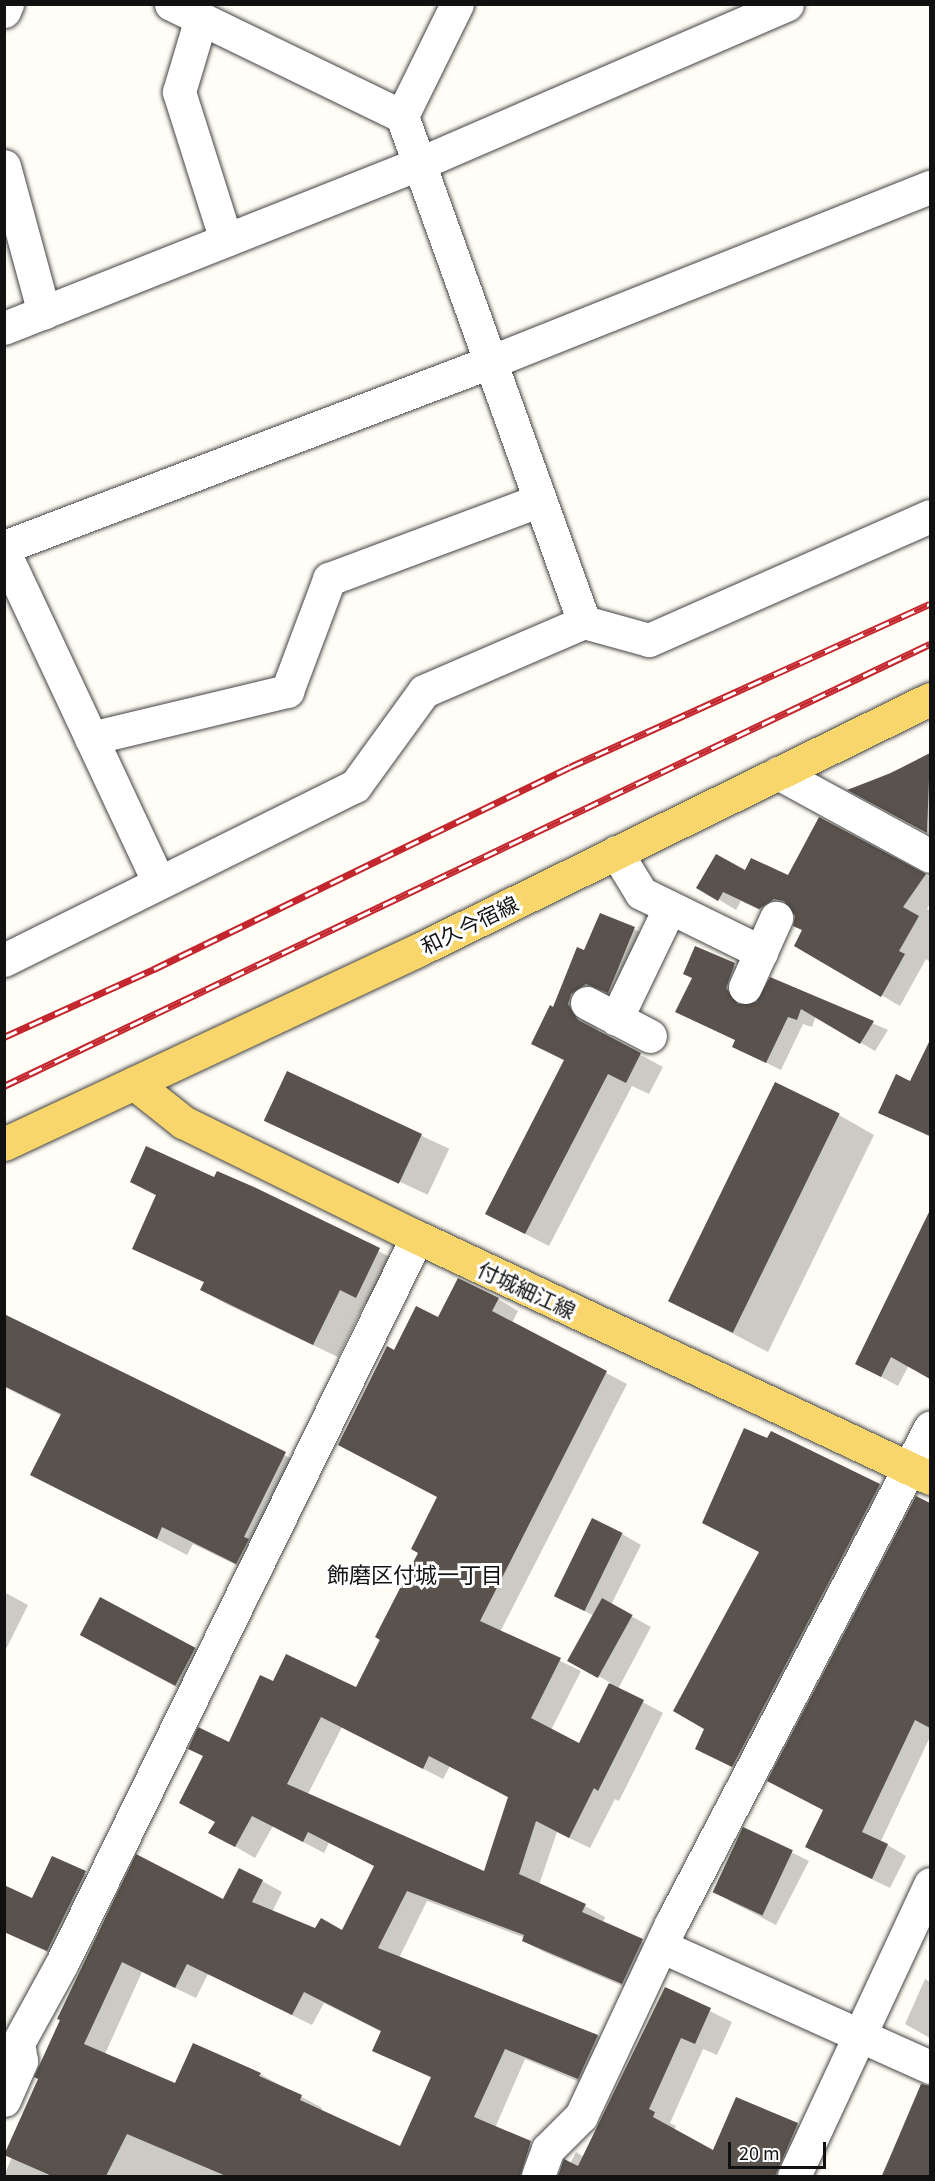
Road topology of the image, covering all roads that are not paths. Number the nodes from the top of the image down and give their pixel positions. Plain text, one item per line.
1 (7, 4) edge
2 (171, 4) edge
3 (457, 4) edge
4 (787, 4) edge
5 (4, 11) edge
6 (201, 18) junction
7 (402, 116) junction
8 (418, 164) junction
9 (4, 166) edge
10 (930, 187) edge
11 (226, 240) junction
12 (45, 313) junction
13 (4, 328) edge
14 (490, 362) junction
15 (540, 500) junction
16 (930, 514) edge
17 (4, 546) edge
18 (4, 552) edge
19 (584, 622) junction
20 (930, 699) edge
21 (91, 738) junction
22 (778, 773) junction
23 (616, 852) junction
24 (930, 856) edge
25 (159, 883) junction
26 (669, 909) junction
27 (776, 918) dead end
28 (761, 952) junction
29 (4, 960) edge
30 (745, 987) dead end
31 (587, 1003) dead end
32 (616, 1018) junction
33 (650, 1036) dead end
34 (134, 1083) junction
35 (4, 1144) edge
36 (417, 1237) junction
37 (930, 1428) edge
38 (920, 1473) edge
39 (930, 1884) edge
40 (663, 1947) junction
41 (11, 2030) edge
42 (860, 2036) junction
43 (930, 2067) edge
44 (4, 2100) edge
45 (538, 2176) edge
46 (794, 2176) edge

1 - 5 street
2 - 6 street
3 - 7 street
4 - 8 street
6 - 7 street
6 - 11 street
7 - 8 street
8 - 11 street
8 - 14 street
9 - 12 street
10 - 14 street
11 - 12 street
12 - 13 street
14 - 15 street
14 - 17 street
15 - 19 street
15 - 21 street
16 - 19 street
18 - 21 street
19 - 25 street
20 - 22 main road, 和久今宿線
21 - 25 street
22 - 23 main road, 和久今宿線
22 - 24 street
23 - 26 street
23 - 34 main road, 和久今宿線
25 - 29 street
26 - 28 street
26 - 32 street
27 - 28 street
28 - 30 street
31 - 32 street
32 - 33 street
34 - 35 main road, 和久今宿線
34 - 36 main road, 付城細江線
36 - 38 main road, 付城細江線
36 - 41 street
37 - 38 street
38 - 40 street
39 - 42 street
40 - 42 street
40 - 45 street
41 - 44 street
42 - 43 street
42 - 46 street

